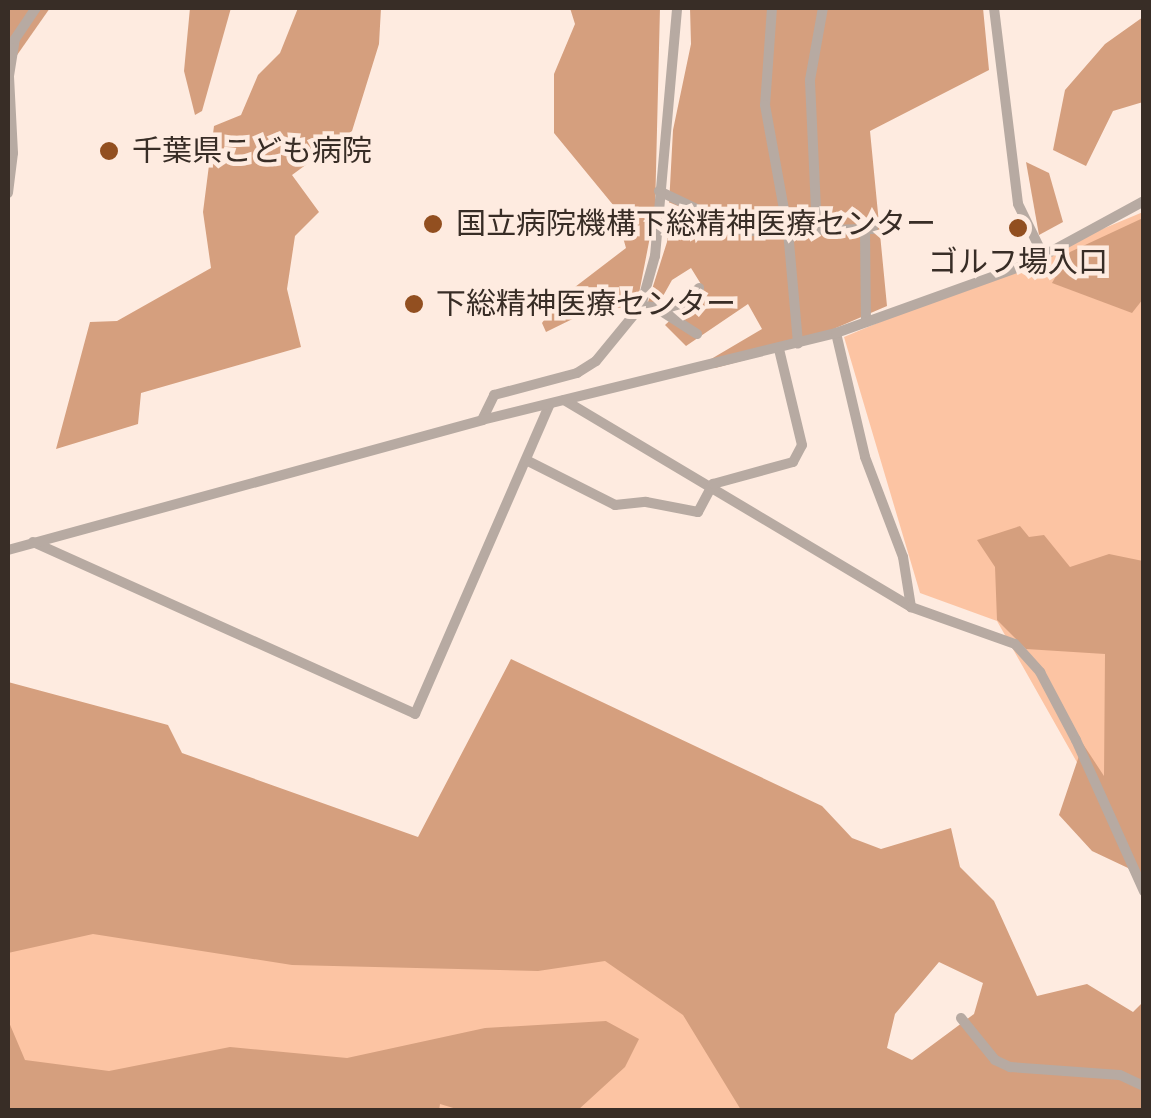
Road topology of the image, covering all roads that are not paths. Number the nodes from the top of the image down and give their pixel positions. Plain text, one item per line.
1 (36, 8) edge
2 (677, 8) edge
3 (772, 8) edge
4 (823, 8) edge
5 (994, 8) edge
6 (658, 191) junction
7 (8, 193) edge
8 (1144, 201) edge
9 (788, 230) junction
10 (817, 230) junction
11 (1042, 255) junction
12 (699, 288) dead end
13 (641, 306) junction
14 (672, 316) junction
15 (866, 322) junction
16 (836, 332) junction
17 (696, 334) dead end
18 (798, 344) junction
19 (779, 349) junction
20 (564, 400) junction
21 (550, 404) junction
22 (482, 420) junction
23 (526, 460) junction
24 (713, 484) junction
25 (32, 542) junction
26 (8, 550) edge
27 (910, 607) junction
28 (1144, 891) edge
29 (961, 1018) dead end
30 (1144, 1086) edge

1 - 7 street
2 - 6 street
3 - 9 street
4 - 10 street
5 - 11 street
6 - 9 street
6 - 13 street
8 - 11 street
9 - 10 street
9 - 18 street
10 - 15 street
11 - 15 street
12 - 14 street
13 - 14 street
13 - 22 street
14 - 17 street
15 - 16 street
16 - 18 street
16 - 27 street
18 - 19 street
19 - 20 street
19 - 24 street
20 - 21 street
20 - 24 street
21 - 22 street
21 - 23 street
22 - 25 street
23 - 24 street
23 - 25 street
24 - 27 street
25 - 26 street
27 - 28 street
29 - 30 street

